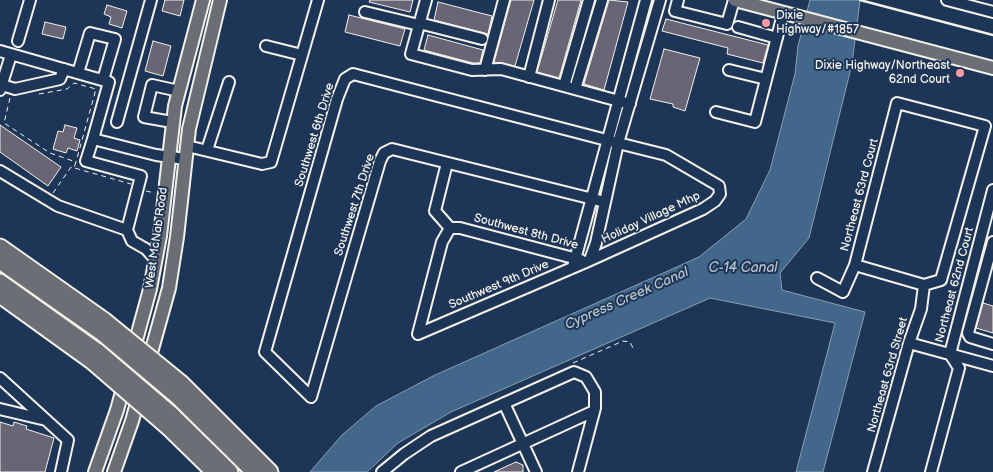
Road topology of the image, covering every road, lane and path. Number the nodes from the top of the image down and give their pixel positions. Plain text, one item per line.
1 (30, 0) edge
2 (151, 0) edge
3 (203, 0) edge
4 (220, 0) edge
5 (318, 0) edge
6 (426, 0) edge
7 (504, 0) edge
8 (549, 0) edge
9 (589, 0) edge
10 (602, 0) edge
11 (646, 0) edge
12 (660, 0) edge
13 (678, 0) edge
14 (734, 0) edge
15 (947, 0) edge
16 (365, 12) dead end
17 (993, 12) edge
18 (784, 14) junction
19 (583, 22) junction
20 (419, 24) junction
21 (594, 26) junction
22 (738, 28) dead end
23 (777, 38) junction
24 (482, 39) dead end
25 (18, 41) dead end
26 (266, 46) dead end
27 (0, 51) edge
28 (11, 54) junction
29 (302, 55) junction
30 (993, 68) edge
31 (64, 69) junction
32 (485, 70) junction
33 (729, 70) dead end
34 (78, 73) junction
35 (529, 77) junction
36 (766, 79) junction
37 (103, 80) junction
38 (229, 82) dead end
39 (564, 86) junction
40 (1, 88) edge
41 (575, 90) junction
42 (179, 91) junction
43 (39, 94) dead end
44 (10, 98) dead end
45 (619, 101) junction
46 (630, 104) junction
47 (716, 112) dead end
48 (117, 122) dead end
49 (172, 122) junction
50 (93, 139) junction
51 (613, 142) junction
52 (207, 150) junction
53 (186, 153) junction
54 (168, 157) junction
55 (76, 162) junction
56 (448, 163) junction
57 (74, 168) junction
58 (0, 171) edge
59 (136, 185) dead end
60 (145, 190) dead end
61 (993, 190) edge
62 (52, 193) dead end
63 (155, 193) dead end
64 (593, 199) junction
65 (606, 202) junction
66 (989, 220) edge
67 (450, 228) junction
68 (127, 230) junction
69 (993, 242) edge
70 (0, 247) edge
71 (156, 260) junction
72 (0, 261) edge
73 (581, 262) junction
74 (855, 265) junction
75 (817, 278) dead end
76 (0, 282) edge
77 (924, 286) junction
78 (966, 291) junction
79 (979, 294) junction
80 (0, 296) edge
81 (103, 326) junction
82 (909, 343) junction
83 (993, 344) edge
84 (950, 354) junction
85 (95, 357) junction
86 (993, 366) edge
87 (0, 378) edge
88 (179, 390) junction
89 (311, 397) joint
90 (504, 403) junction
91 (0, 409) edge
92 (594, 411) junction
93 (46, 420) junction
94 (170, 421) junction
95 (524, 444) junction
96 (61, 472) edge
97 (95, 472) edge
98 (114, 472) edge
99 (214, 472) edge
100 (230, 472) edge
101 (254, 472) edge
102 (270, 472) edge
103 (382, 472) edge
104 (461, 472) edge
105 (536, 472) edge
106 (578, 472) edge
107 (873, 472) edge
108 (931, 472) edge

1 - 25 street
2 - 48 street
3 - 42 main road, West McNab Road
4 - 53 main road, West McNab Road
5 - 29 street
6 - 20 street
7 - 32 street
8 - 35 street
9 - 19 street
10 - 21 street
11 - 45 street, Holiday Village Mhp
12 - 46 street, Holiday Village Mhp
13 - 14 street
14 - 18 main road
15 - 17 street
16 - 20 street
18 - 23 street
18 - 30 main road
19 - 21 street
19 - 39 street
20 - 24 street
20 - 32 street
21 - 41 street
22 - 23 street
23 - 36 street
26 - 29 street
27 - 28 street
28 - 31 street
28 - 40 street
29 - 52 street
31 - 34 street
31 - 40 street
32 - 35 street
33 - 36 street
34 - 37 street
34 - 37 street
35 - 39 street
36 - 47 street
37 - 50 street
38 - 52 street
39 - 41 street
41 - 45 street
42 - 49 main road, West McNab Road
42 - 49 street
43 - 55 path
44 - 55 path
45 - 46 street
45 - 51 street, Holiday Village Mhp
46 - 51 street, Holiday Village Mhp
49 - 54 main road, West McNab Road
50 - 54 street
50 - 68 street
51 - 64 street, Holiday Village Mhp
51 - 65 street, Holiday Village Mhp
51 - 73 street, Holiday Village Mhp
51 - 89 street, Southwest 6th Drive
52 - 53 street
53 - 54 street
53 - 98 main road, West McNab Road
54 - 71 main road, West McNab Road
55 - 57 path
56 - 64 street, Southwest 7th Drive
56 - 67 street
56 - 89 street, Southwest 7th Drive
57 - 59 path
57 - 62 path
58 - 68 street
60 - 63 path
61 - 66 street, Northeast 62nd Court
64 - 65 street, Southwest 7th Drive
64 - 73 street, Holiday Village Mhp
65 - 73 street, Holiday Village Mhp
66 - 78 street, Northeast 62nd Court
67 - 73 street, Southwest 8th Drive
67 - 73 street, Southwest 9th Drive
68 - 71 street
69 - 79 street
70 - 81 highway
71 - 97 main road, West McNab Road
72 - 81 highway
74 - 75 street, Northeast 63rd Court
74 - 77 street
74 - 77 street, Northeast 63rd Court
76 - 85 highway
77 - 82 street, Northeast 63rd Street
78 - 79 street
78 - 84 street, Northeast 62nd Court
79 - 83 street
80 - 85 highway
81 - 88 highway, bridge
82 - 84 street
82 - 107 street, Northeast 63rd Street
84 - 86 street
84 - 108 street, Northeast 62nd Court
85 - 94 highway, bridge
87 - 93 street
88 - 101 highway
88 - 102 highway
90 - 92 street
90 - 95 street
90 - 103 street
91 - 93 street
92 - 95 street
92 - 106 street
93 - 96 street
94 - 99 highway
94 - 100 highway
95 - 104 street
95 - 105 street

